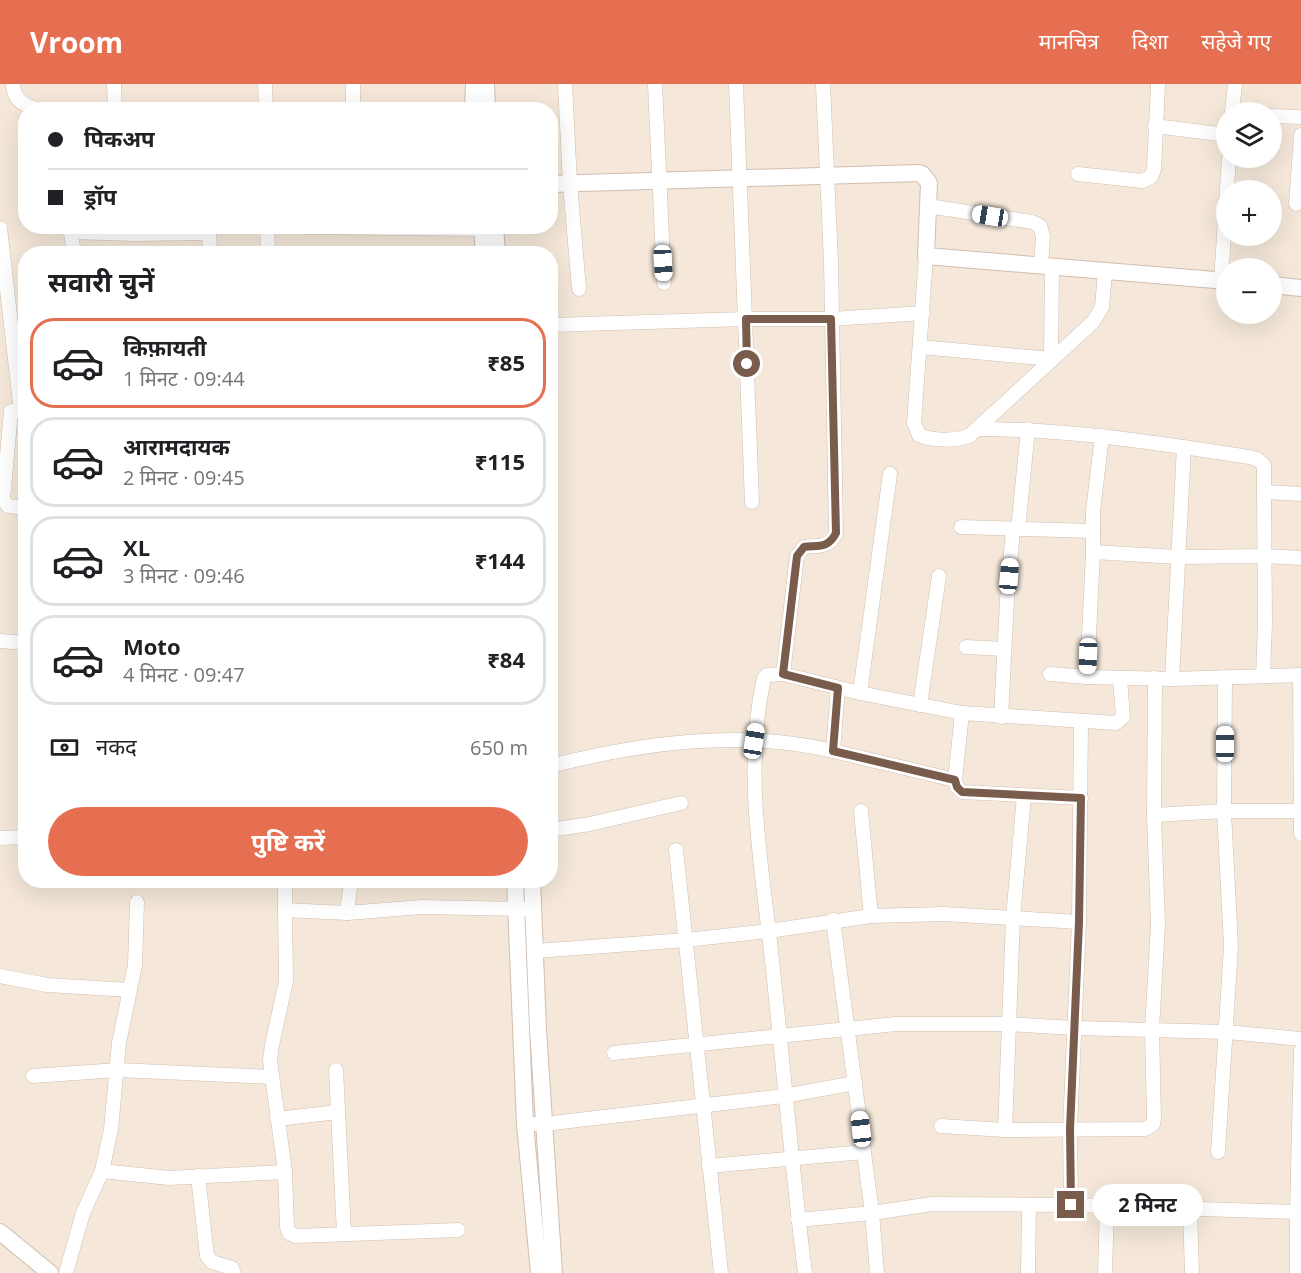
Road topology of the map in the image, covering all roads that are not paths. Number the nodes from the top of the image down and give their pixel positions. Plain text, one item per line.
1 (13, 84) edge
2 (114, 84) edge
3 (265, 84) edge
4 (353, 84) edge
5 (474, 84) edge
6 (486, 84) edge
7 (565, 84) edge
8 (655, 84) edge
9 (736, 84) edge
10 (823, 84) edge
11 (1158, 84) edge
12 (1235, 84) edge
13 (20, 102) edge
14 (115, 102) edge
15 (266, 102) edge
16 (353, 102) edge
17 (473, 102) edge
18 (487, 102) edge
19 (1233, 102) edge
20 (1282, 116) edge
21 (1301, 117) edge
22 (1155, 126) junction
23 (1216, 134) edge
24 (1301, 135) edge
25 (1229, 168) edge
26 (1078, 174) dead end
27 (828, 175) junction
28 (741, 178) junction
29 (658, 181) junction
30 (558, 184) edge
31 (570, 184) junction
32 (1296, 204) dead end
33 (928, 206) junction
34 (0, 228) edge
35 (926, 256) junction
36 (1225, 258) edge
37 (1046, 267) junction
38 (1105, 272) junction
39 (1216, 280) edge
40 (664, 283) dead end
41 (1282, 286) edge
42 (1301, 288) edge
43 (579, 289) dead end
44 (923, 314) junction
45 (746, 319) junction
46 (831, 319) junction
47 (558, 325) edge
48 (921, 347) junction
49 (1051, 359) junction
50 (14, 411) edge
51 (978, 429) junction
52 (1028, 429) junction
53 (1102, 436) junction
54 (1184, 447) junction
55 (890, 474) dead end
56 (1264, 492) junction
57 (1301, 494) edge
58 (752, 502) dead end
59 (18, 507) edge
60 (961, 527) dead end
61 (1015, 529) junction
62 (1093, 531) junction
63 (1093, 552) junction
64 (1264, 556) junction
65 (1178, 557) junction
66 (1301, 558) edge
67 (939, 576) dead end
68 (0, 641) edge
69 (18, 642) edge
70 (966, 647) dead end
71 (1004, 649) junction
72 (783, 674) junction
73 (1050, 674) dead end
74 (1300, 675) edge
75 (1263, 676) junction
76 (1087, 677) junction
77 (1225, 677) junction
78 (1120, 678) junction
79 (1155, 678) junction
80 (1173, 678) junction
81 (838, 688) junction
82 (860, 693) junction
83 (920, 705) junction
84 (962, 713) junction
85 (1001, 717) junction
86 (1081, 721) junction
87 (754, 741) junction
88 (833, 751) junction
89 (558, 764) edge
90 (955, 780) junction
91 (1024, 796) junction
92 (1081, 798) junction
93 (681, 804) dead end
94 (861, 811) dead end
95 (1224, 811) junction
96 (1301, 811) edge
97 (1154, 815) junction
98 (558, 829) edge
99 (1301, 834) edge
100 (18, 837) edge
101 (0, 838) edge
102 (676, 850) dead end
103 (285, 888) edge
104 (350, 888) edge
105 (515, 888) edge
106 (532, 888) edge
107 (137, 902) dead end
108 (533, 909) junction
109 (285, 910) junction
110 (516, 910) junction
111 (347, 913) junction
112 (872, 916) junction
113 (1013, 918) junction
114 (832, 920) junction
115 (1079, 922) junction
116 (769, 931) junction
117 (686, 940) junction
118 (536, 951) junction
119 (0, 976) edge
120 (130, 990) junction
121 (1008, 1024) junction
122 (1073, 1028) junction
123 (848, 1029) junction
124 (1152, 1030) junction
125 (1227, 1032) junction
126 (780, 1036) junction
127 (1301, 1039) edge
128 (697, 1044) junction
129 (1301, 1050) edge
130 (614, 1053) dead end
131 (118, 1070) junction
132 (336, 1070) dead end
133 (33, 1076) dead end
134 (271, 1077) junction
135 (855, 1083) junction
136 (784, 1096) junction
137 (703, 1104) junction
138 (338, 1112) junction
139 (277, 1119) junction
140 (525, 1124) junction
141 (544, 1124) junction
142 (941, 1126) dead end
143 (1070, 1129) junction
144 (1005, 1130) junction
145 (864, 1152) junction
146 (1218, 1152) dead end
147 (791, 1159) junction
148 (709, 1166) junction
149 (102, 1171) junction
150 (285, 1172) junction
151 (198, 1176) junction
152 (1029, 1205) junction
153 (1071, 1205) junction
154 (1107, 1206) junction
155 (1191, 1209) junction
156 (1297, 1212) junction
157 (872, 1213) junction
158 (798, 1220) junction
159 (1299, 1229) edge
160 (458, 1230) dead end
161 (0, 1232) edge
162 (344, 1233) junction
163 (545, 1247) junction
164 (50, 1273) edge
165 (66, 1273) edge
166 (234, 1273) edge
167 (539, 1273) edge
168 (554, 1273) edge
169 (722, 1273) edge
170 (805, 1273) edge
171 (877, 1273) edge
172 (1028, 1273) edge
173 (1105, 1273) edge
174 (1192, 1273) edge
175 (1297, 1273) edge

1 - 13 street
2 - 14 street
3 - 15 street
4 - 16 street
5 - 17 street
6 - 18 street
7 - 31 street
8 - 29 street
9 - 28 street
10 - 27 street
11 - 22 street
12 - 19 street
20 - 21 street
22 - 23 street
22 - 26 street
24 - 32 street
25 - 36 street
27 - 28 street
27 - 33 street
27 - 46 street
28 - 29 street
28 - 45 street
29 - 31 street
29 - 40 street
30 - 31 street
31 - 43 street
33 - 35 street
33 - 37 street
34 - 50 street
35 - 37 street
35 - 44 street
37 - 38 street
37 - 49 street
38 - 39 street
38 - 49 street
41 - 42 street
44 - 46 street
44 - 48 street
45 - 46 street
45 - 47 street
45 - 58 street
46 - 72 street
48 - 49 street
48 - 51 street
49 - 51 street
50 - 59 street
51 - 52 street
52 - 53 street
52 - 61 street
53 - 54 street
53 - 62 street
54 - 56 street
54 - 65 street
55 - 82 street
56 - 57 street
56 - 64 street
60 - 61 street
61 - 62 street
61 - 71 street
62 - 63 street
63 - 65 street
63 - 76 street
64 - 65 street
64 - 66 street
64 - 75 street
65 - 80 street
67 - 83 street
68 - 69 street
70 - 71 street
71 - 85 street
72 - 81 street
72 - 87 street
73 - 76 street
74 - 75 street
74 - 96 street
75 - 77 street
76 - 78 street
77 - 80 street
77 - 95 street
78 - 79 street
78 - 86 street
79 - 80 street
79 - 97 street
81 - 82 street
81 - 88 street
82 - 83 street
83 - 84 street
84 - 85 street
84 - 90 street
85 - 86 street
86 - 92 street
87 - 88 street
87 - 89 street
87 - 116 street
88 - 90 street
90 - 91 street
91 - 92 street
91 - 113 street
92 - 115 street
93 - 98 street
94 - 112 street
95 - 96 street
95 - 97 street
95 - 125 street
96 - 99 street
97 - 124 street
100 - 101 street
102 - 117 street
103 - 109 street
104 - 111 street
105 - 110 street
106 - 108 street
107 - 120 street
108 - 110 street
108 - 118 street
109 - 111 street
109 - 134 street
110 - 111 street
110 - 140 street
112 - 113 street
112 - 114 street
113 - 115 street
113 - 121 street
114 - 116 street
114 - 123 street
115 - 122 street
116 - 117 street
116 - 126 street
117 - 118 street
117 - 128 street
118 - 141 street
119 - 120 street
120 - 131 street
121 - 122 street
121 - 123 street
121 - 144 street
122 - 124 street
122 - 143 street
123 - 126 street
123 - 135 street
124 - 125 street
124 - 143 street
125 - 127 street
125 - 146 street
126 - 128 street
126 - 136 street
128 - 130 street
128 - 137 street
129 - 156 street
131 - 133 street
131 - 134 street
131 - 149 street
132 - 138 street
134 - 139 street
135 - 136 street
135 - 145 street
136 - 137 street
136 - 147 street
137 - 141 street
137 - 148 street
138 - 139 street
138 - 162 street
139 - 150 street
140 - 141 street
140 - 163 street
141 - 163 street
142 - 144 street
143 - 144 street
143 - 153 street
145 - 147 street
145 - 157 street
147 - 148 street
147 - 158 street
148 - 169 street
149 - 151 street
149 - 165 street
150 - 151 street
150 - 162 street
151 - 166 street
152 - 153 street
152 - 157 street
152 - 172 street
153 - 154 street
154 - 155 street
154 - 173 street
155 - 156 street
155 - 174 street
156 - 159 street
157 - 158 street
157 - 171 street
158 - 170 street
159 - 175 street
160 - 162 street
161 - 164 street
163 - 167 street
163 - 168 street

